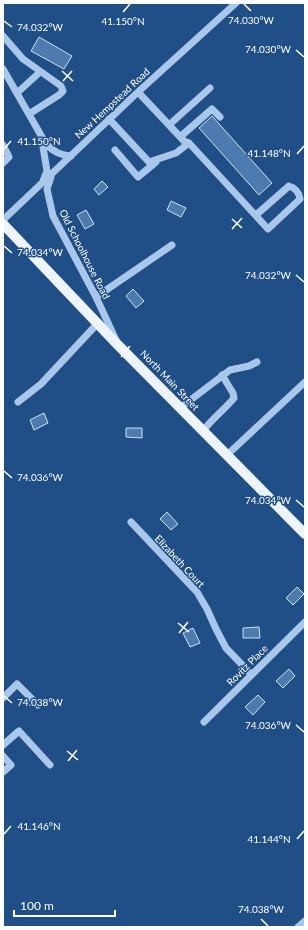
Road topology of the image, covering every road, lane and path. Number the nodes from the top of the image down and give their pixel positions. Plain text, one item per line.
1 (236, 3) edge
2 (3, 36) edge
3 (3, 69) edge
4 (40, 72) junction
5 (210, 88) dead end
6 (138, 92) junction
7 (17, 93) junction
8 (29, 114) junction
9 (220, 117) dead end
10 (109, 119) junction
11 (169, 125) junction
12 (40, 135) junction
13 (180, 137) junction
14 (189, 143) junction
15 (3, 145) edge
16 (115, 150) dead end
17 (71, 156) junction
18 (161, 158) junction
19 (3, 163) edge
20 (54, 172) junction
21 (41, 184) junction
22 (256, 215) junction
23 (3, 220) edge
24 (3, 224) edge
25 (172, 245) dead end
26 (96, 297) junction
27 (98, 323) junction
28 (118, 344) junction
29 (257, 362) dead end
30 (222, 375) junction
31 (305, 382) edge
32 (18, 402) dead end
33 (180, 408) junction
34 (203, 431) junction
35 (226, 455) junction
36 (131, 522) dead end
37 (305, 534) edge
38 (305, 622) edge
39 (251, 674) junction
40 (3, 698) edge
41 (38, 705) dead end
42 (204, 722) dead end
43 (3, 745) edge
44 (3, 756) edge
45 (50, 764) dead end
46 (3, 772) edge
47 (305, 921) edge
48 (298, 927) edge

1 - 6 street, New Hempstead Road
2 - 4 street
3 - 7 street
4 - 7 street
4 - 8 street
5 - 11 street
6 - 10 street, New Hempstead Road
6 - 11 street
7 - 8 street
8 - 12 street
9 - 13 street
10 - 17 street, New Hempstead Road
10 - 18 street
11 - 13 street
12 - 17 street
12 - 21 street
13 - 14 street
14 - 18 street
14 - 22 street
15 - 19 street
16 - 18 street
17 - 20 street, New Hempstead Road
20 - 21 street, New Hempstead Road
20 - 26 street, Old Schoolhouse Road
21 - 23 street, New Hempstead Road
22 - 22 street
24 - 27 main road, North Main Street
25 - 26 street
26 - 28 street, Old Schoolhouse Road
27 - 28 main road, North Main Street
27 - 32 street
28 - 33 main road, North Main Street
29 - 30 street
30 - 33 street
30 - 34 street
31 - 35 street
33 - 34 main road, North Main Street
34 - 35 main road, North Main Street
35 - 37 main road, North Main Street
36 - 39 street, Elizabeth Court
38 - 39 street, Rovitz Place
39 - 42 street, Rovitz Place
40 - 41 street
43 - 45 street
44 - 46 street
47 - 48 street

